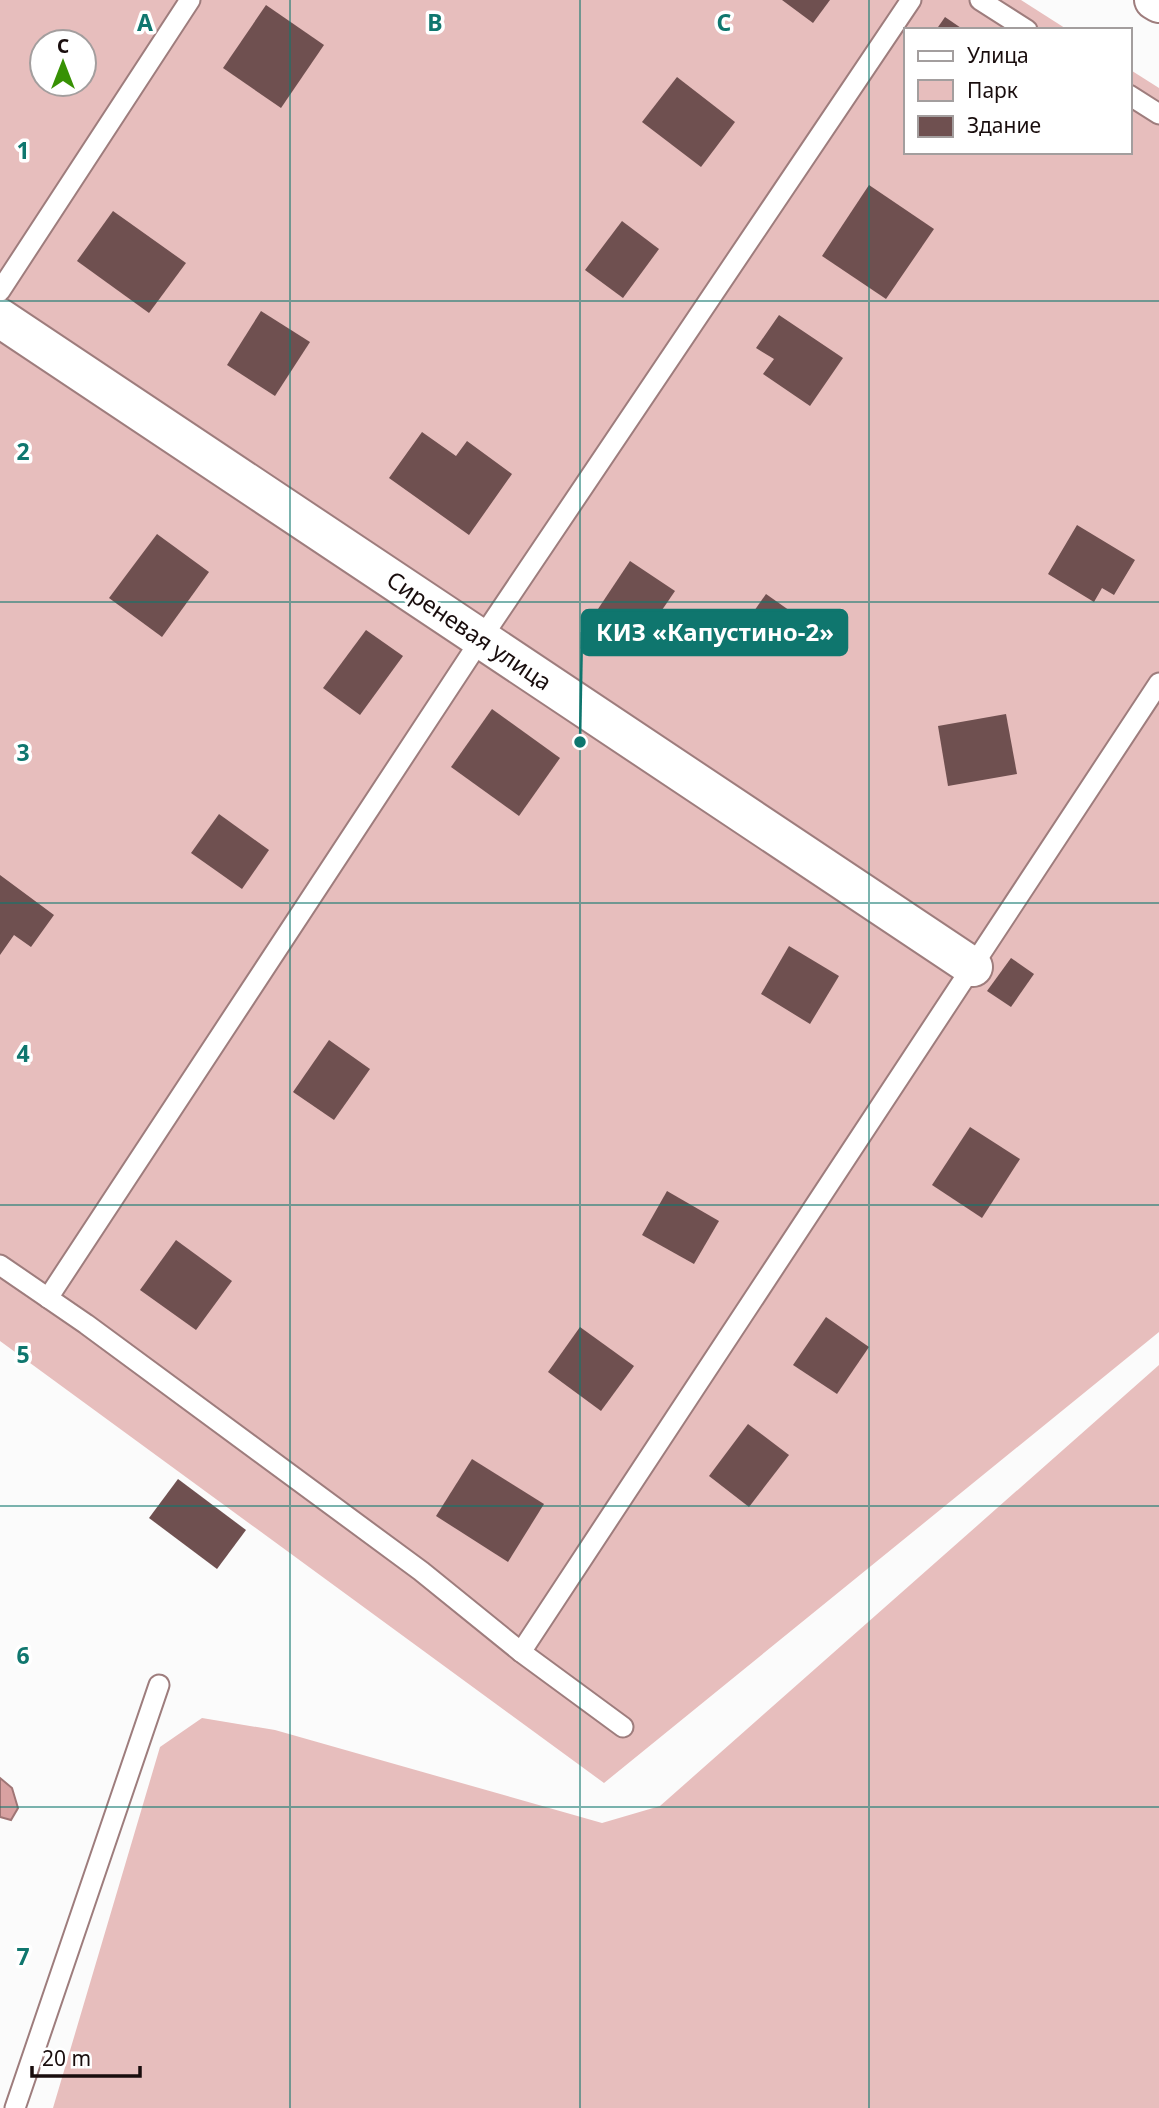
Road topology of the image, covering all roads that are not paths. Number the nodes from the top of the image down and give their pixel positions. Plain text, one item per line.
1 (190, 0) edge
2 (911, 0) edge
3 (980, 0) edge
4 (1154, 0) edge
5 (1159, 3) edge
6 (1024, 28) edge
7 (1131, 96) edge
8 (1159, 114) edge
9 (0, 291) edge
10 (0, 318) edge
11 (481, 639) junction
12 (1159, 683) edge
13 (972, 967) junction
14 (0, 1265) edge
15 (48, 1298) junction
16 (522, 1653) junction
17 (159, 1685) dead end
18 (622, 1727) dead end
19 (15, 2108) edge

1 - 9 lane
2 - 11 lane
3 - 6 lane
4 - 5 street
7 - 8 lane
10 - 11 street, Сиреневая улица
11 - 13 street, Сиреневая улица
11 - 15 lane
12 - 13 lane
13 - 16 lane
14 - 15 lane
15 - 16 lane
16 - 18 lane
17 - 19 lane

